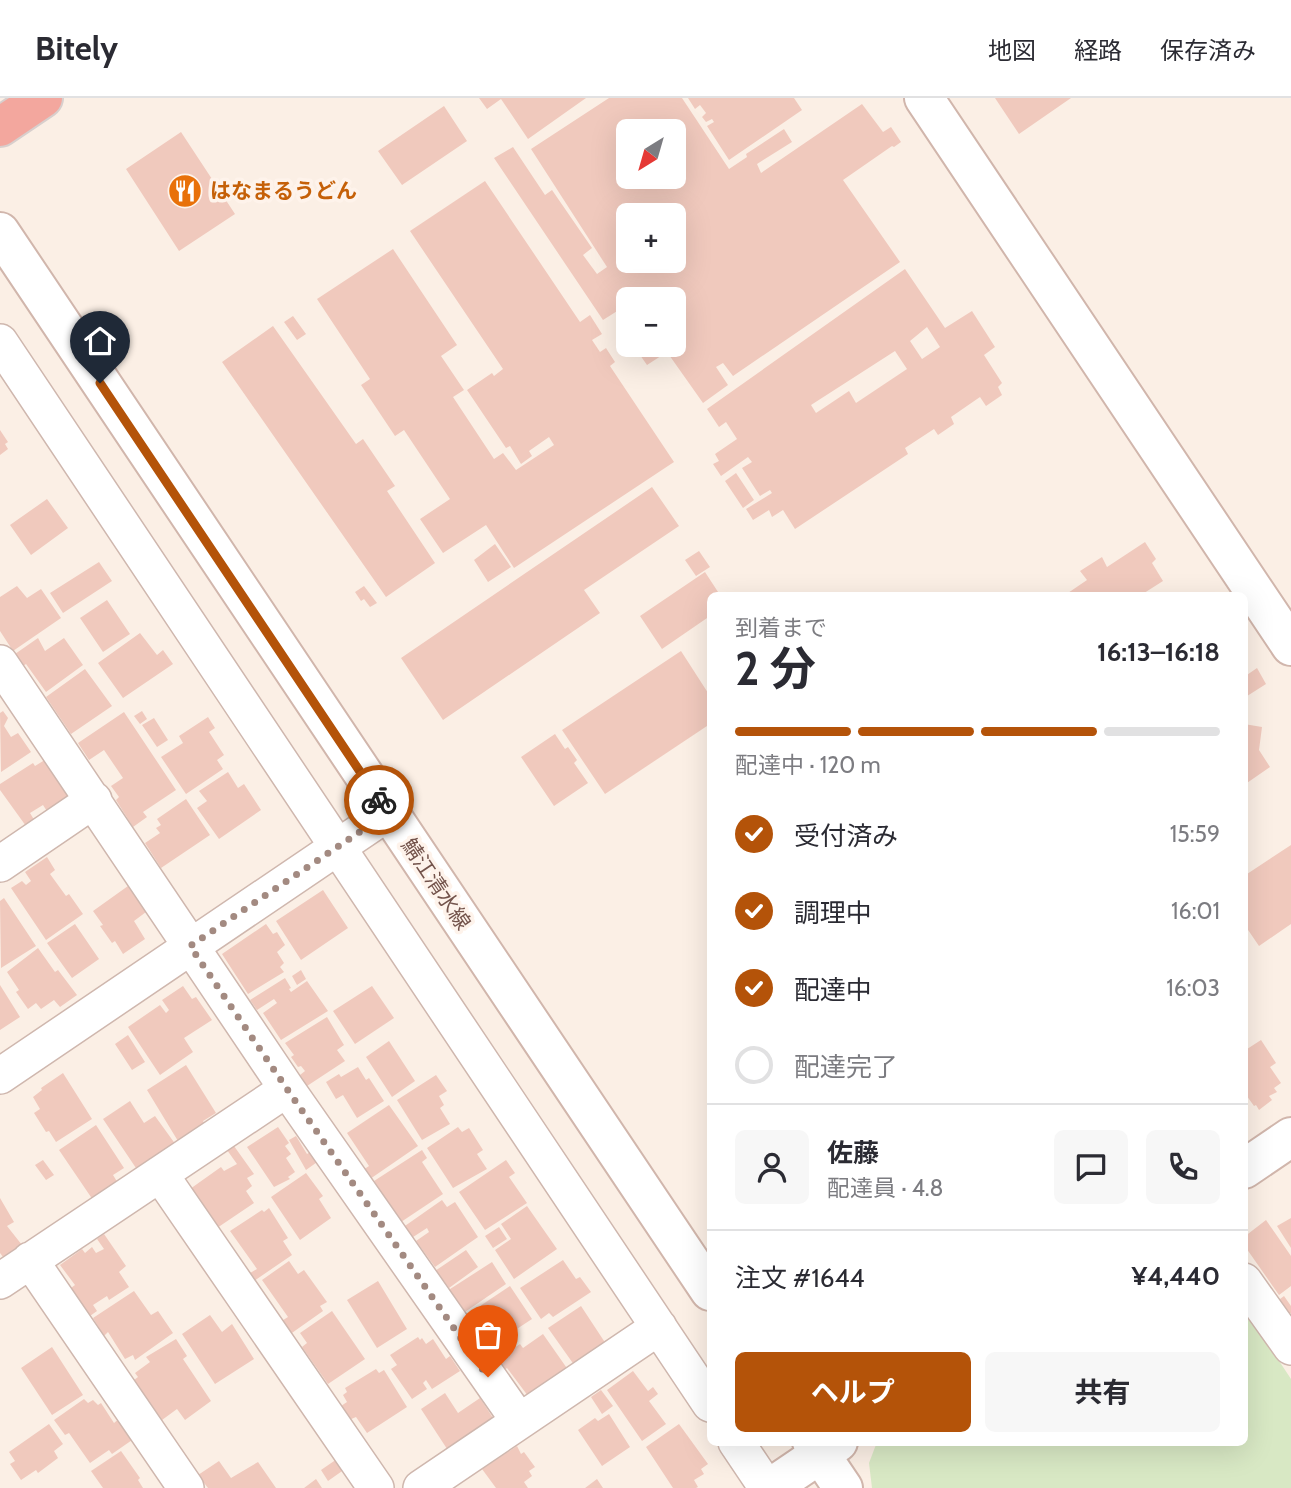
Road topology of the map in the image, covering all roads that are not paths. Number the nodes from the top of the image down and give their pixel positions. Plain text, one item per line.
1 (43, 98) edge
2 (924, 98) edge
3 (0, 127) edge
4 (0, 232) edge
5 (5, 362) edge
6 (1291, 646) edge
7 (0, 663) edge
8 (93, 800) junction
9 (388, 813) junction
10 (338, 847) junction
11 (0, 864) edge
12 (190, 946) junction
13 (0, 1076) edge
14 (287, 1089) junction
15 (1291, 1138) edge
16 (1248, 1166) edge
17 (160, 1174) junction
18 (30, 1260) junction
19 (0, 1281) edge
20 (707, 1287) edge
21 (1248, 1287) edge
22 (659, 1327) junction
23 (1291, 1347) edge
24 (707, 1399) edge
25 (519, 1421) junction
26 (739, 1446) edge
27 (823, 1446) edge
28 (186, 1488) edge
29 (376, 1488) edge
30 (421, 1488) edge
31 (768, 1488) edge
32 (843, 1488) edge

1 - 3 highway
2 - 6 main road
4 - 9 main road, 鯖江清水線
5 - 10 street
7 - 8 street
8 - 11 street
8 - 12 street
9 - 10 street
9 - 20 main road, 鯖江清水線
10 - 12 street
10 - 22 street
12 - 13 street
12 - 14 street
14 - 17 street
14 - 25 street
15 - 16 main road
17 - 18 street
17 - 29 street
18 - 19 street
18 - 28 street
21 - 23 street
22 - 24 street
22 - 25 street
25 - 30 street
26 - 31 street
27 - 31 main road
27 - 32 main road

